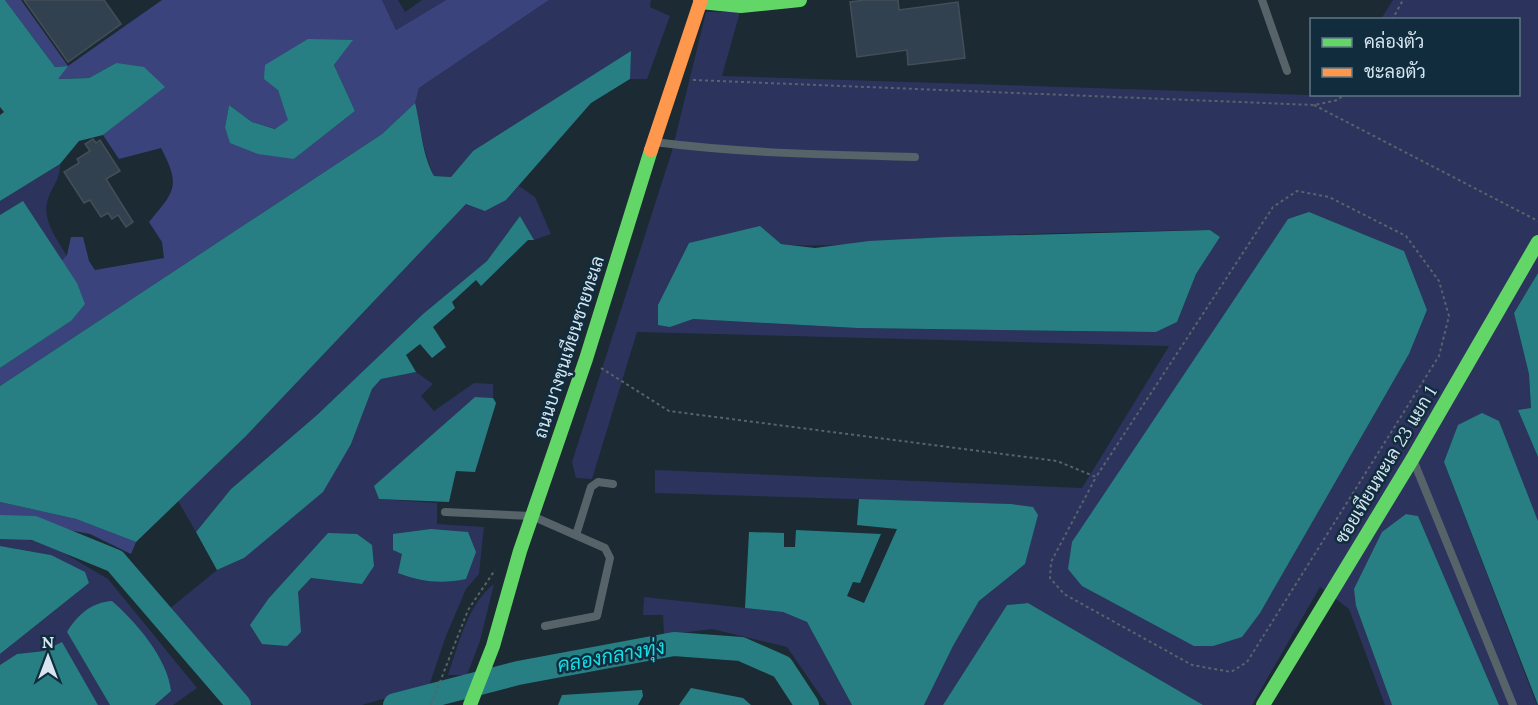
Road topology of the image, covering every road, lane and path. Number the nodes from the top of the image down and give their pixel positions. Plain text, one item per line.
1 (800, 0) edge
2 (1262, 0) edge
3 (1403, 0) edge
4 (700, 1) edge
5 (1393, 18) edge
6 (1287, 71) dead end
7 (674, 79) junction
8 (1342, 96) edge
9 (1314, 105) junction
10 (653, 142) junction
11 (915, 157) dead end
12 (1538, 220) edge
13 (1538, 243) edge
14 (586, 359) junction
15 (1413, 458) junction
16 (1096, 477) junction
17 (613, 484) dead end
18 (446, 512) dead end
19 (532, 516) junction
20 (576, 535) junction
21 (545, 626) dead end
22 (448, 657) dead end
23 (431, 705) edge
24 (470, 705) edge
25 (1263, 705) edge
26 (1513, 705) edge

1 - 4 main road
2 - 6 lane
3 - 5 path
4 - 7 main road, ถนนบางขุนเทียนชายทะเล
7 - 9 path
7 - 10 main road, ถนนบางขุนเทียนชายทะเล
8 - 9 path
9 - 12 path
10 - 11 lane
10 - 14 main road, ถนนบางขุนเทียนชายทะเล
13 - 15 main road, ซอยเทียนทะเล 23 แยก 1
14 - 16 path
14 - 19 main road, ถนนบางขุนเทียนชายทะเล
15 - 25 main road, ซอยเทียนทะเล 23 แยก 1
15 - 26 lane
16 - 16 path
17 - 20 lane
18 - 19 lane
19 - 20 lane
19 - 24 main road, ถนนบางขุนเทียนชายทะเล
20 - 21 lane
22 - 23 path

